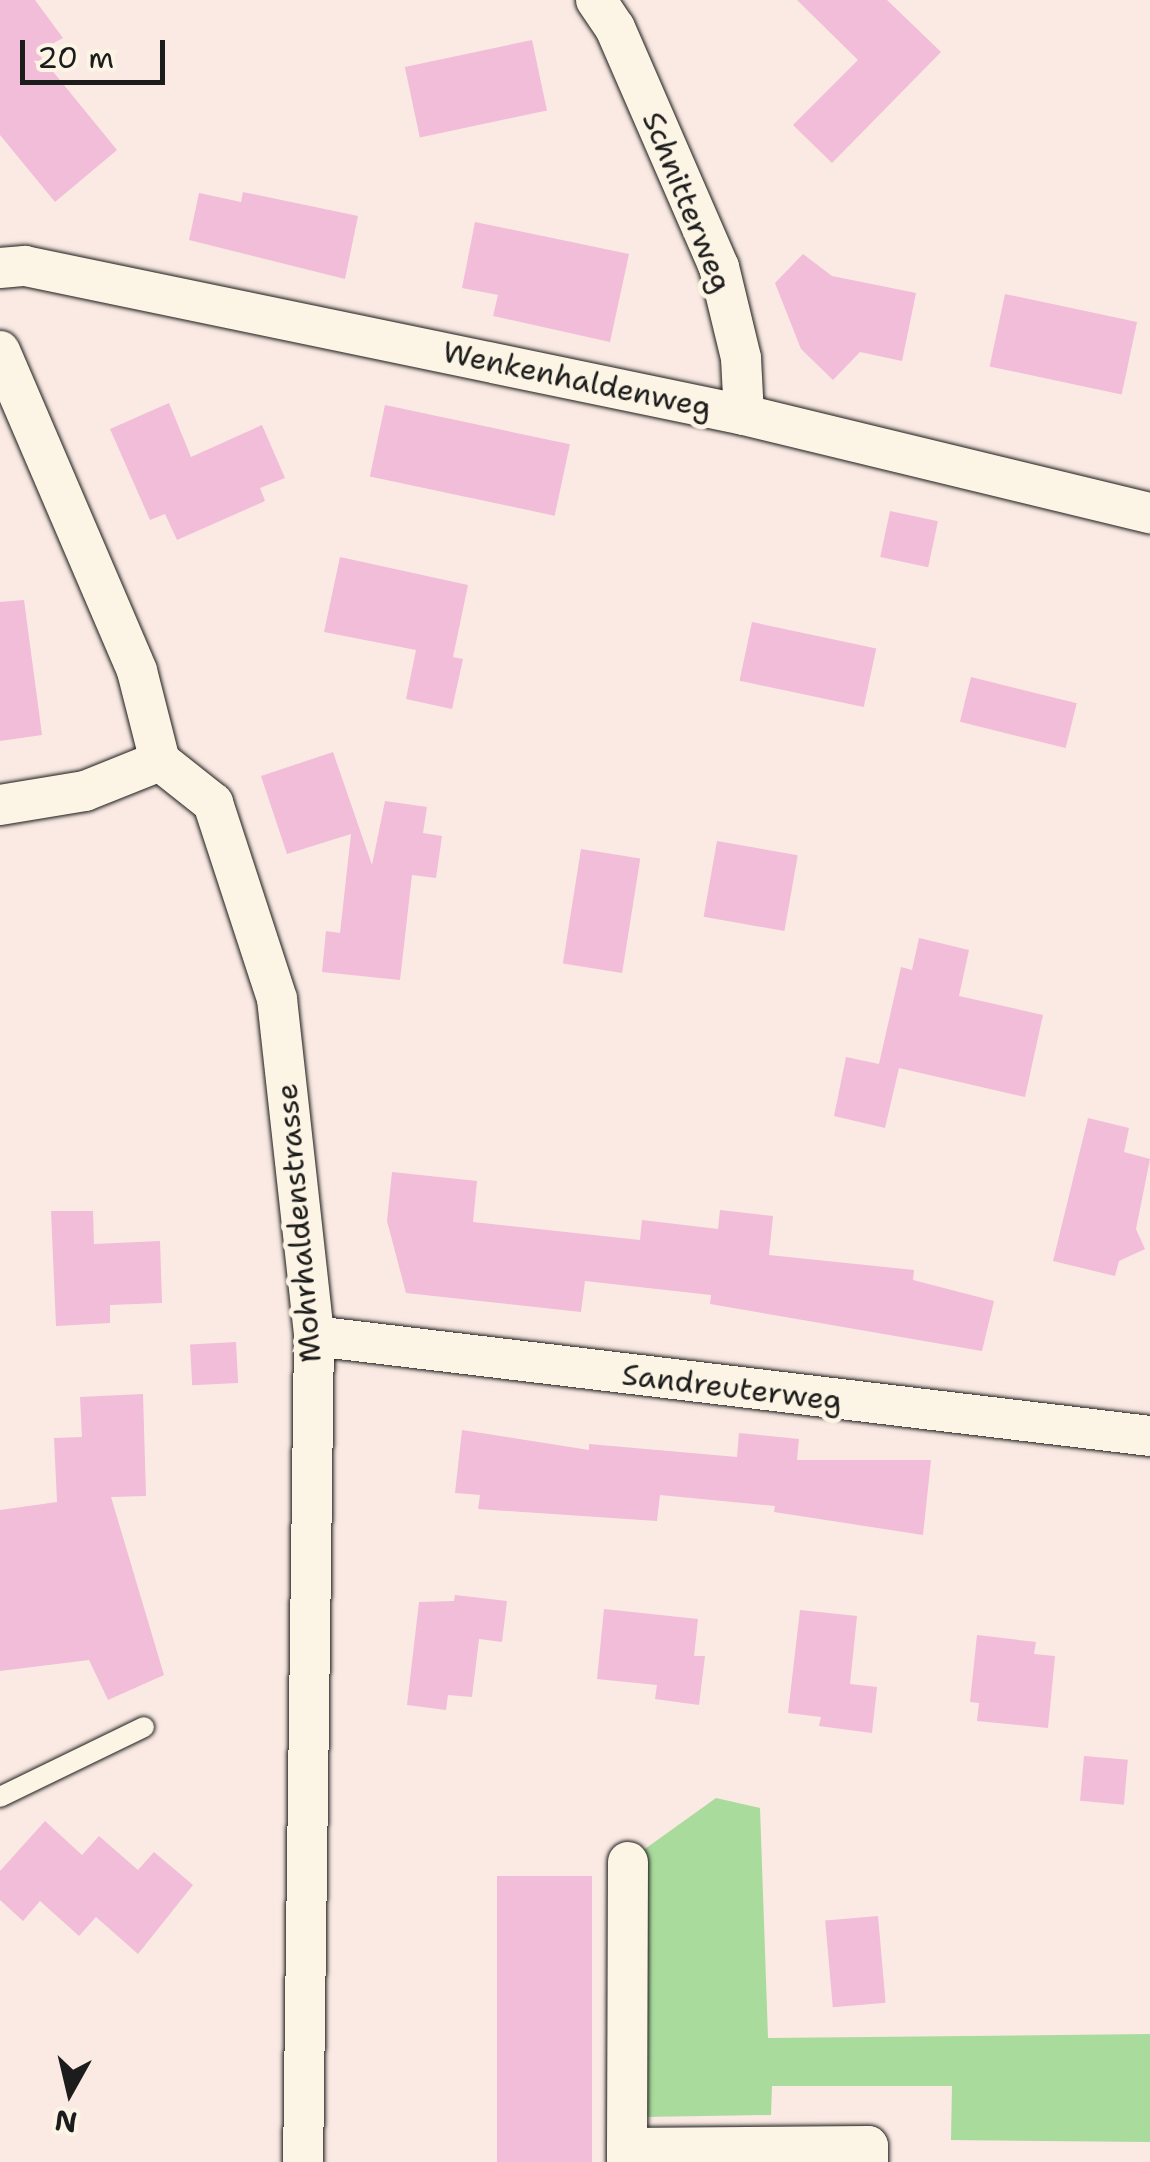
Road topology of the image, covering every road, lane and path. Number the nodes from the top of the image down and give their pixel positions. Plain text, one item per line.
1 (596, 0) edge
2 (0, 268) edge
3 (0, 351) edge
4 (744, 415) junction
5 (1150, 513) edge
6 (160, 762) junction
7 (0, 805) edge
8 (314, 1336) junction
9 (1150, 1436) edge
10 (144, 1727) dead end
11 (0, 1797) edge
12 (628, 1862) dead end
13 (627, 2155) edge
14 (303, 2162) edge
15 (868, 2162) edge

1 - 4 street, Schnitterweg
2 - 4 street, Wenkenhaldenweg
3 - 6 street
4 - 5 street, Wenkenhaldenweg
6 - 7 street
6 - 8 street, Mohrhaldenstrasse
8 - 9 street, Sandreuterweg
8 - 14 street, Mohrhaldenstrasse
10 - 11 lane
12 - 13 street
13 - 15 street

